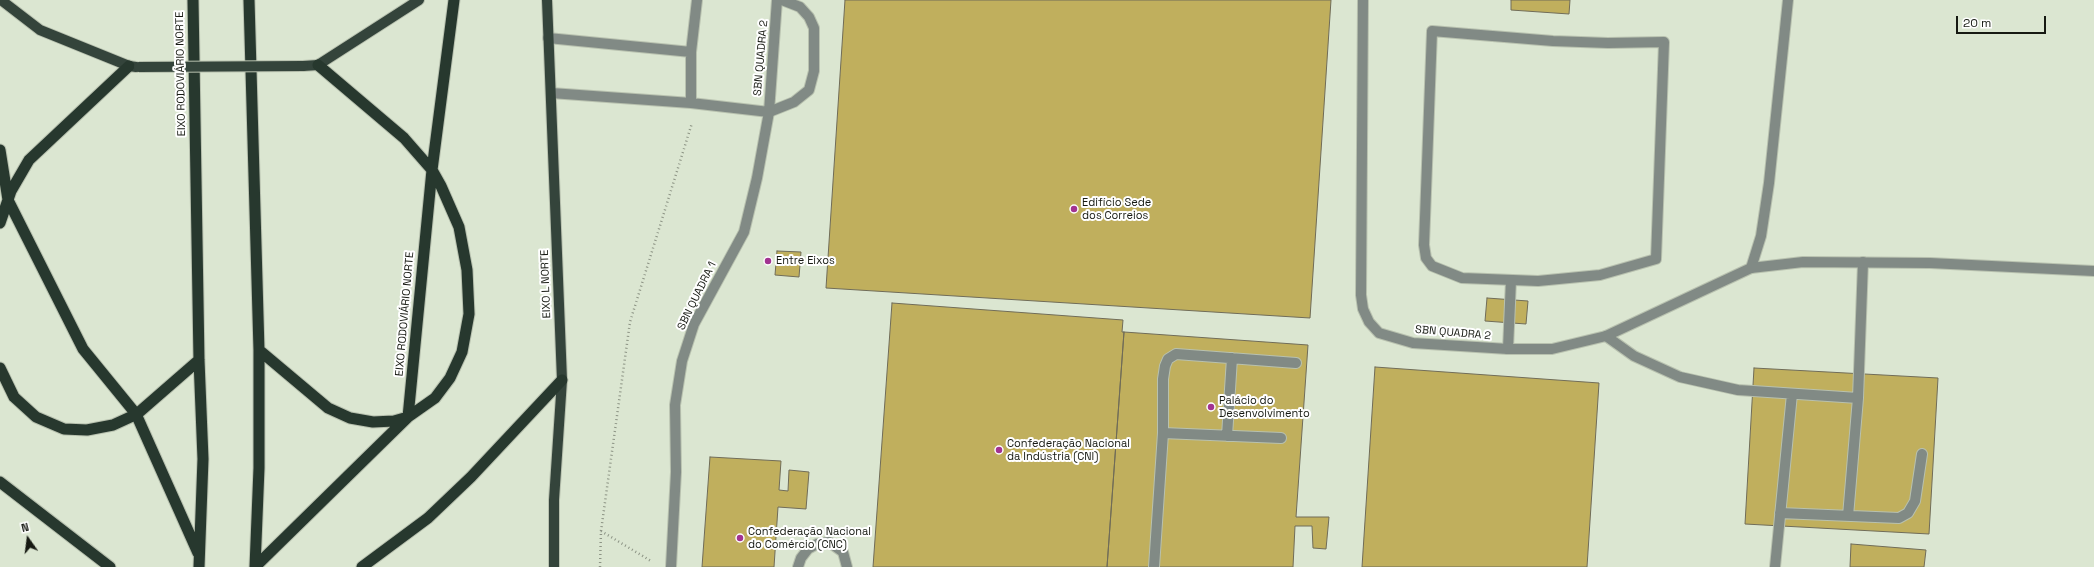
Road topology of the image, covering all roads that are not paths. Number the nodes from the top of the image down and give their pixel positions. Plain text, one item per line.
1 (1, 0) edge
2 (193, 0) edge
3 (249, 0) edge
4 (419, 0) edge
5 (454, 0) edge
6 (547, 0) edge
7 (697, 0) edge
8 (777, 0) edge
9 (782, 0) edge
10 (1363, 0) edge
11 (1788, 0) edge
12 (548, 38) junction
13 (691, 52) junction
14 (318, 65) junction
15 (134, 66) junction
16 (551, 93) junction
17 (695, 103) junction
18 (768, 112) junction
19 (0, 150) edge
20 (432, 170) junction
21 (8, 200) junction
22 (0, 223) edge
23 (1863, 262) junction
24 (1751, 268) junction
25 (2094, 271) edge
26 (1511, 280) junction
27 (1606, 336) junction
28 (259, 350) junction
29 (1508, 350) junction
30 (1232, 358) junction
31 (199, 360) junction
32 (1296, 363) dead end
33 (0, 368) edge
34 (562, 380) junction
35 (1792, 394) junction
36 (1858, 398) junction
37 (136, 414) junction
38 (408, 417) junction
39 (1163, 434) junction
40 (1227, 436) junction
41 (1281, 438) dead end
42 (1922, 454) dead end
43 (0, 482) edge
44 (1780, 513) junction
45 (1848, 516) junction
46 (199, 562) edge
47 (110, 567) edge
48 (255, 567) edge
49 (362, 567) edge
50 (554, 567) edge
51 (670, 567) edge
52 (798, 567) edge
53 (848, 567) edge
54 (1154, 567) edge
55 (1775, 567) edge

1 - 15 main road
2 - 31 highway, EIXO RODOVIÁRIO NORTE
3 - 28 highway
4 - 14 main road
5 - 20 highway, EIXO RODOVIÁRIO NORTE
6 - 12 main road, EIXO L NORTE
7 - 13 street
8 - 18 street, SBN QUADRA 2
9 - 18 street
10 - 29 street, SBN QUADRA 2
11 - 24 street
12 - 13 street
12 - 16 main road, EIXO L NORTE
13 - 17 street
14 - 15 main road, bridge
14 - 20 highway
15 - 21 highway
16 - 17 street, SBN QUADRA 2
16 - 34 main road, EIXO L NORTE
17 - 18 street, SBN QUADRA 2
18 - 51 street, SBN QUADRA 1
19 - 21 highway, EIXO RODOVIÁRIO NORTE
20 - 38 highway, EIXO RODOVIÁRIO NORTE
20 - 38 highway
21 - 22 highway
21 - 37 highway, EIXO RODOVIÁRIO NORTE
23 - 24 street, SBN QUADRA 2
23 - 25 street, SBN QUADRA 2
23 - 36 street
24 - 27 street, SBN QUADRA 2
26 - 26 street
26 - 29 street
27 - 29 street, SBN QUADRA 2
27 - 35 street
28 - 38 highway
28 - 48 highway
30 - 32 street
30 - 39 street
30 - 40 street
31 - 37 highway
31 - 46 highway, EIXO RODOVIÁRIO NORTE
33 - 37 highway
34 - 49 highway
34 - 50 main road, EIXO L NORTE
35 - 36 street
35 - 44 street
36 - 45 street
37 - 46 highway, EIXO RODOVIÁRIO NORTE
38 - 48 highway
39 - 40 street
39 - 54 street
40 - 41 street
42 - 45 street
43 - 47 highway
44 - 45 street
44 - 55 street
52 - 53 street

